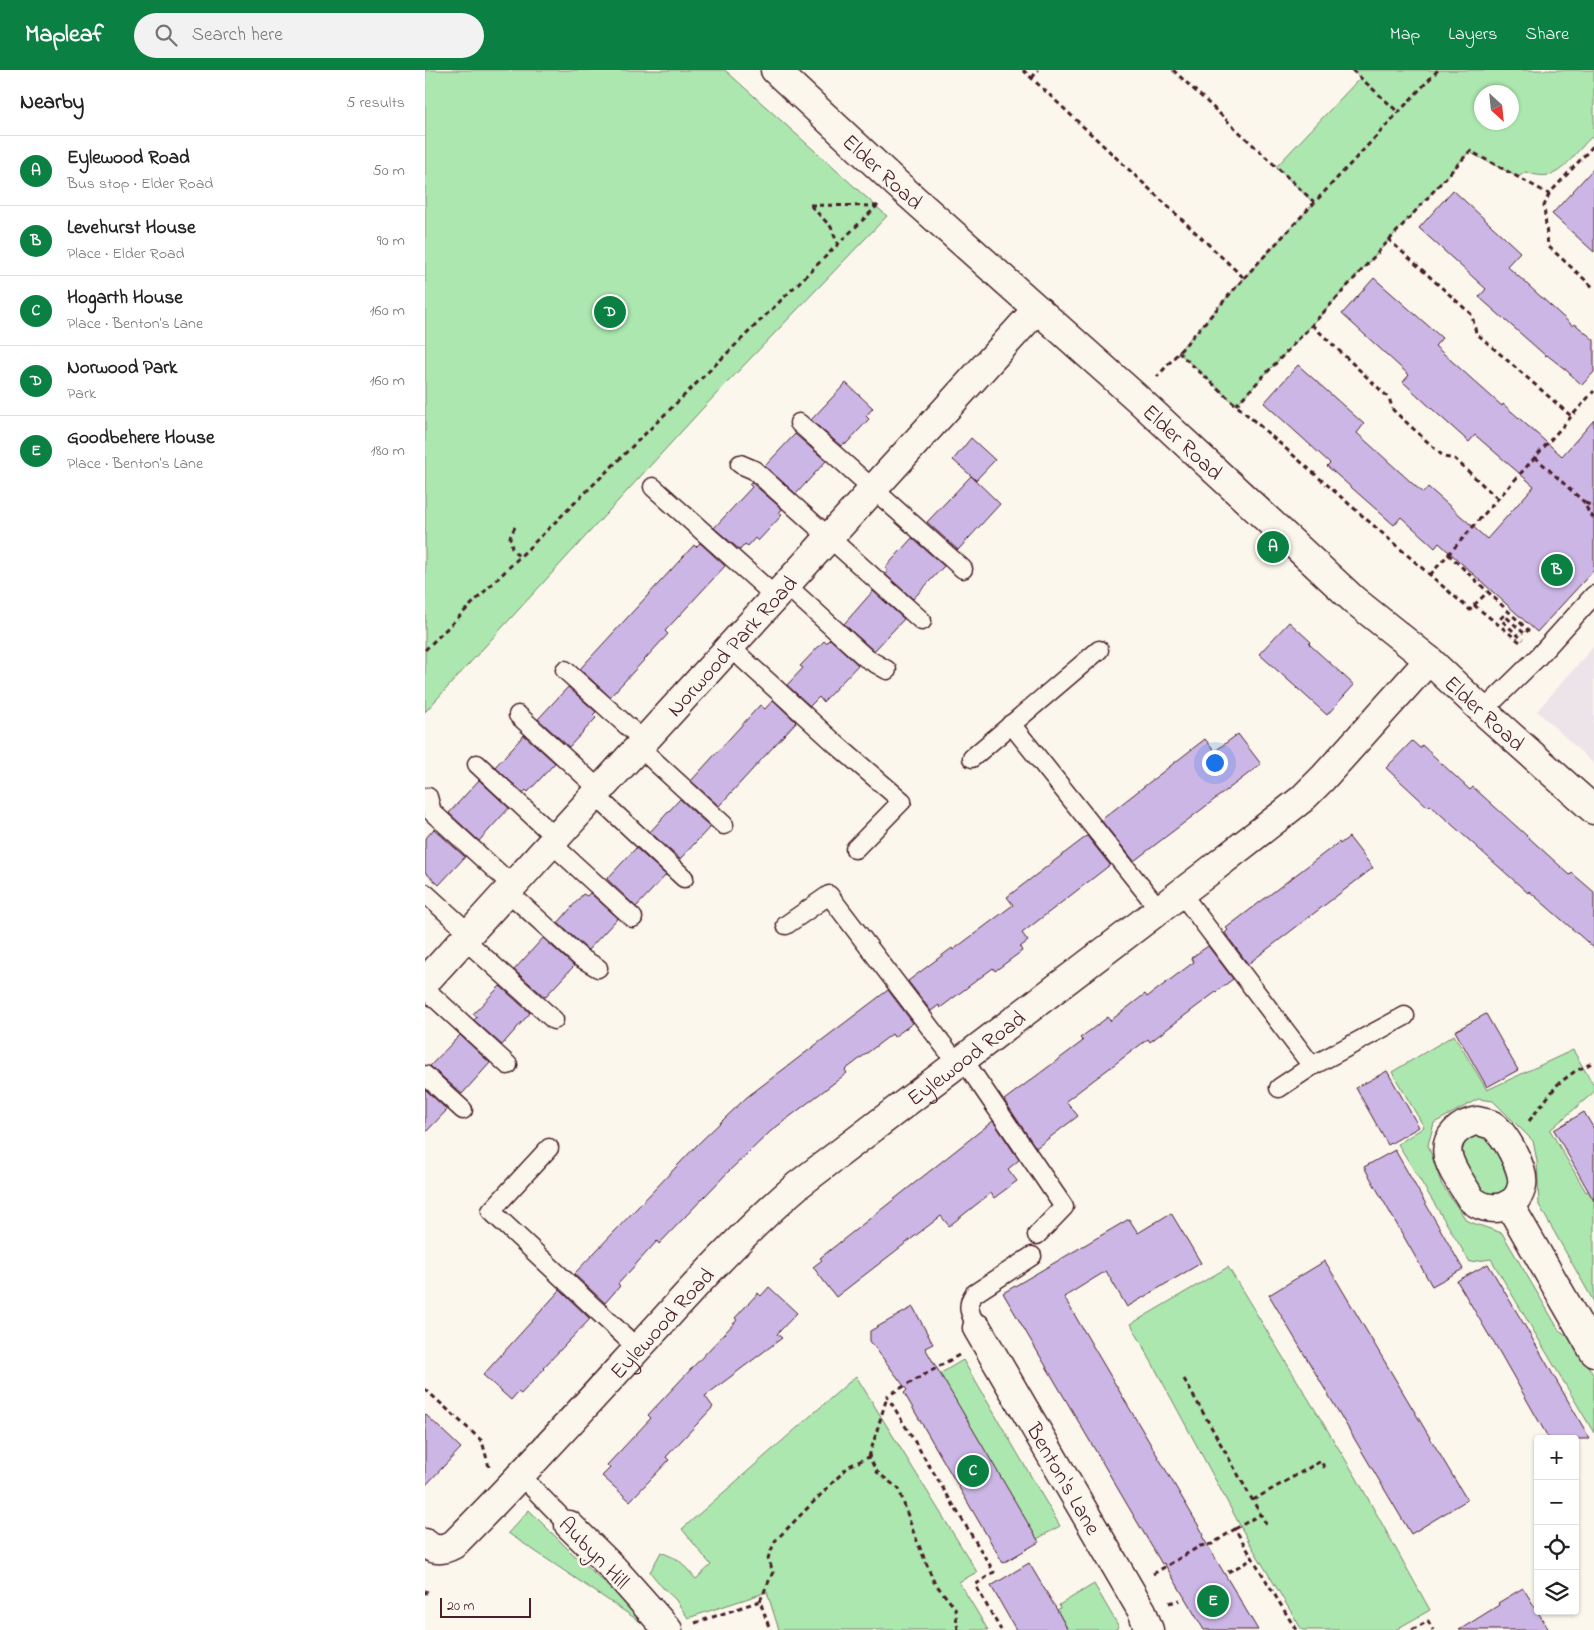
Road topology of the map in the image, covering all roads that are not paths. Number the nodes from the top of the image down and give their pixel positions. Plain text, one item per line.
1 (775, 70) edge
2 (1037, 309) junction
3 (799, 423) dead end
4 (740, 464) dead end
5 (653, 487) dead end
6 (873, 489) junction
7 (829, 537) junction
8 (963, 569) dead end
9 (781, 591) junction
10 (1594, 595) edge
11 (922, 622) dead end
12 (730, 647) junction
13 (1099, 650) dead end
14 (1429, 660) junction
15 (565, 670) dead end
16 (887, 670) dead end
17 (1483, 711) junction
18 (518, 715) dead end
19 (1011, 724) junction
20 (641, 744) junction
21 (972, 758) dead end
22 (477, 764) dead end
23 (597, 792) junction
24 (428, 797) dead end
25 (1594, 810) edge
26 (724, 825) dead end
27 (554, 840) junction
28 (855, 849) dead end
29 (684, 878) dead end
30 (510, 889) junction
31 (425, 893) edge
32 (1170, 901) junction
33 (633, 918) dead end
34 (786, 925) dead end
35 (467, 936) junction
36 (598, 968) dead end
37 (425, 982) edge
38 (425, 989) edge
39 (1405, 1016) dead end
40 (554, 1020) dead end
41 (960, 1061) junction
42 (509, 1065) dead end
43 (1312, 1066) junction
44 (425, 1075) edge
45 (1279, 1088) dead end
46 (463, 1110) dead end
47 (549, 1148) dead end
48 (1509, 1204) dead end
49 (1037, 1235) dead end
50 (1032, 1256) dead end
51 (980, 1334) joint
52 (637, 1348) junction
53 (1594, 1352) edge
54 (521, 1476) junction
55 (569, 1525) joint
56 (432, 1547) edge
57 (668, 1630) edge
58 (1149, 1630) edge

1 - 2 street, Elder Road
2 - 6 street, Norwood Park Road
2 - 14 street, Elder Road
3 - 6 lane
4 - 7 lane
5 - 9 lane
6 - 7 street, Norwood Park Road
6 - 8 lane
7 - 9 street, Norwood Park Road
7 - 11 lane
9 - 12 street, Norwood Park Road
9 - 16 lane
10 - 17 lane
12 - 20 street, Norwood Park Road
12 - 28 lane
13 - 19 lane
14 - 17 street, Elder Road
14 - 32 street, Eylewood Road
15 - 20 lane
17 - 25 street, Elder Road
18 - 23 lane
19 - 21 lane
19 - 32 lane
20 - 23 street, Norwood Park Road
20 - 26 lane
22 - 27 lane
23 - 27 street, Norwood Park Road
23 - 29 lane
24 - 30 lane
27 - 30 street, Norwood Park Road
27 - 33 lane
30 - 35 street, Norwood Park Road
30 - 36 lane
31 - 35 lane
32 - 41 street, Eylewood Road
32 - 43 lane
34 - 41 lane
35 - 37 street, Norwood Park Road
35 - 40 lane
38 - 42 lane
39 - 43 lane
41 - 49 lane
41 - 52 street, Eylewood Road
43 - 45 lane
44 - 46 lane
47 - 52 lane
48 - 53 street
50 - 51 lane
51 - 58 street, Benton's Lane
52 - 54 street, Eylewood Road
54 - 55 lane, Aubyn Hill
54 - 56 street, Eylewood Road
55 - 57 street, Aubyn Hill

